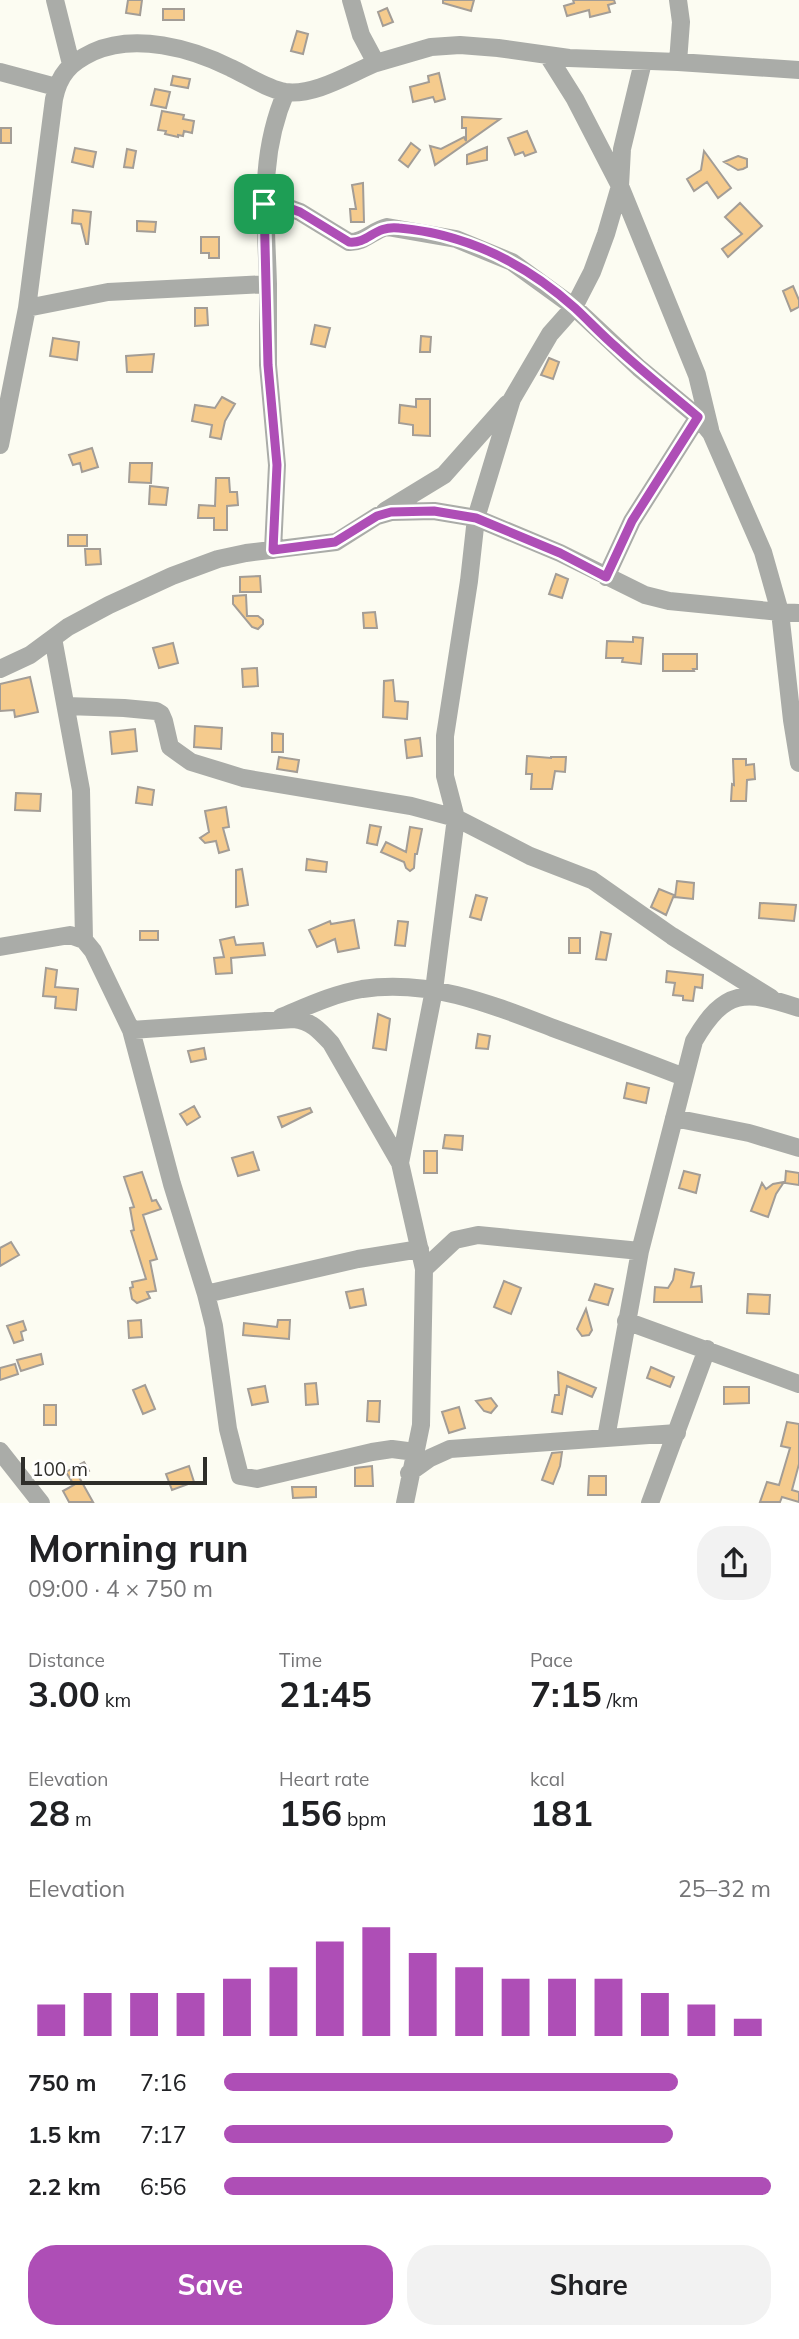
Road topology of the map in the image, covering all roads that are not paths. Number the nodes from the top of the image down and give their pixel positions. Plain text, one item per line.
1 (55, 0) edge
2 (351, 0) edge
3 (678, 0) edge
4 (548, 56) junction
5 (643, 62) junction
6 (678, 62) junction
7 (376, 63) junction
8 (71, 64) junction
9 (799, 70) edge
10 (0, 72) edge
11 (56, 87) junction
12 (286, 92) junction
13 (620, 186) junction
14 (264, 204) junction
15 (268, 284) junction
16 (574, 307) junction
17 (27, 308) junction
18 (512, 398) junction
19 (698, 417) junction
20 (711, 433) junction
21 (0, 445) edge
22 (377, 516) junction
23 (476, 518) junction
24 (273, 550) junction
25 (606, 577) junction
26 (780, 612) junction
27 (799, 613) edge
28 (53, 638) junction
29 (0, 669) edge
30 (66, 706) junction
31 (799, 763) edge
32 (456, 818) junction
33 (84, 940) junction
34 (0, 947) edge
35 (434, 990) junction
36 (771, 998) junction
37 (799, 1008) edge
38 (274, 1020) junction
39 (131, 1030) junction
40 (684, 1077) junction
41 (674, 1118) junction
42 (799, 1148) edge
43 (400, 1163) junction
44 (420, 1249) junction
45 (640, 1251) junction
46 (424, 1269) junction
47 (206, 1294) junction
48 (626, 1321) junction
49 (707, 1349) junction
50 (799, 1384) edge
51 (677, 1433) junction
52 (606, 1438) junction
53 (0, 1451) edge
54 (415, 1452) junction
55 (409, 1473) junction
56 (41, 1503) edge
57 (405, 1503) edge
58 (650, 1503) edge

1 - 8 street
2 - 7 street
3 - 6 street
4 - 5 street
4 - 7 street
4 - 13 street
5 - 6 street
5 - 13 street
6 - 9 street
7 - 12 street
8 - 11 street
8 - 12 street
10 - 11 street
11 - 17 street
12 - 14 street
13 - 16 street
13 - 20 street
14 - 15 street
14 - 16 street
15 - 17 street
15 - 24 street
16 - 18 street
16 - 19 street
17 - 21 street
18 - 22 street
18 - 23 street
19 - 20 street
19 - 25 street
20 - 26 street
22 - 23 street
22 - 24 street
23 - 25 street
23 - 32 street
24 - 28 street
25 - 26 street
26 - 27 street
26 - 31 street
28 - 29 street
28 - 30 street
30 - 32 street
30 - 33 street
32 - 35 street
32 - 36 street
33 - 34 street
33 - 39 street
35 - 38 street
35 - 40 street
35 - 43 street
36 - 37 street
36 - 40 street
38 - 39 street
38 - 43 street
39 - 47 street
40 - 41 street
41 - 42 street
41 - 45 street
43 - 44 street
44 - 46 street
44 - 47 street
45 - 46 street
45 - 48 street
46 - 54 street
47 - 54 street
48 - 49 street
48 - 52 street
49 - 50 street
49 - 51 street
51 - 52 street
51 - 58 street
52 - 55 street
53 - 56 street
54 - 55 street
55 - 57 street

